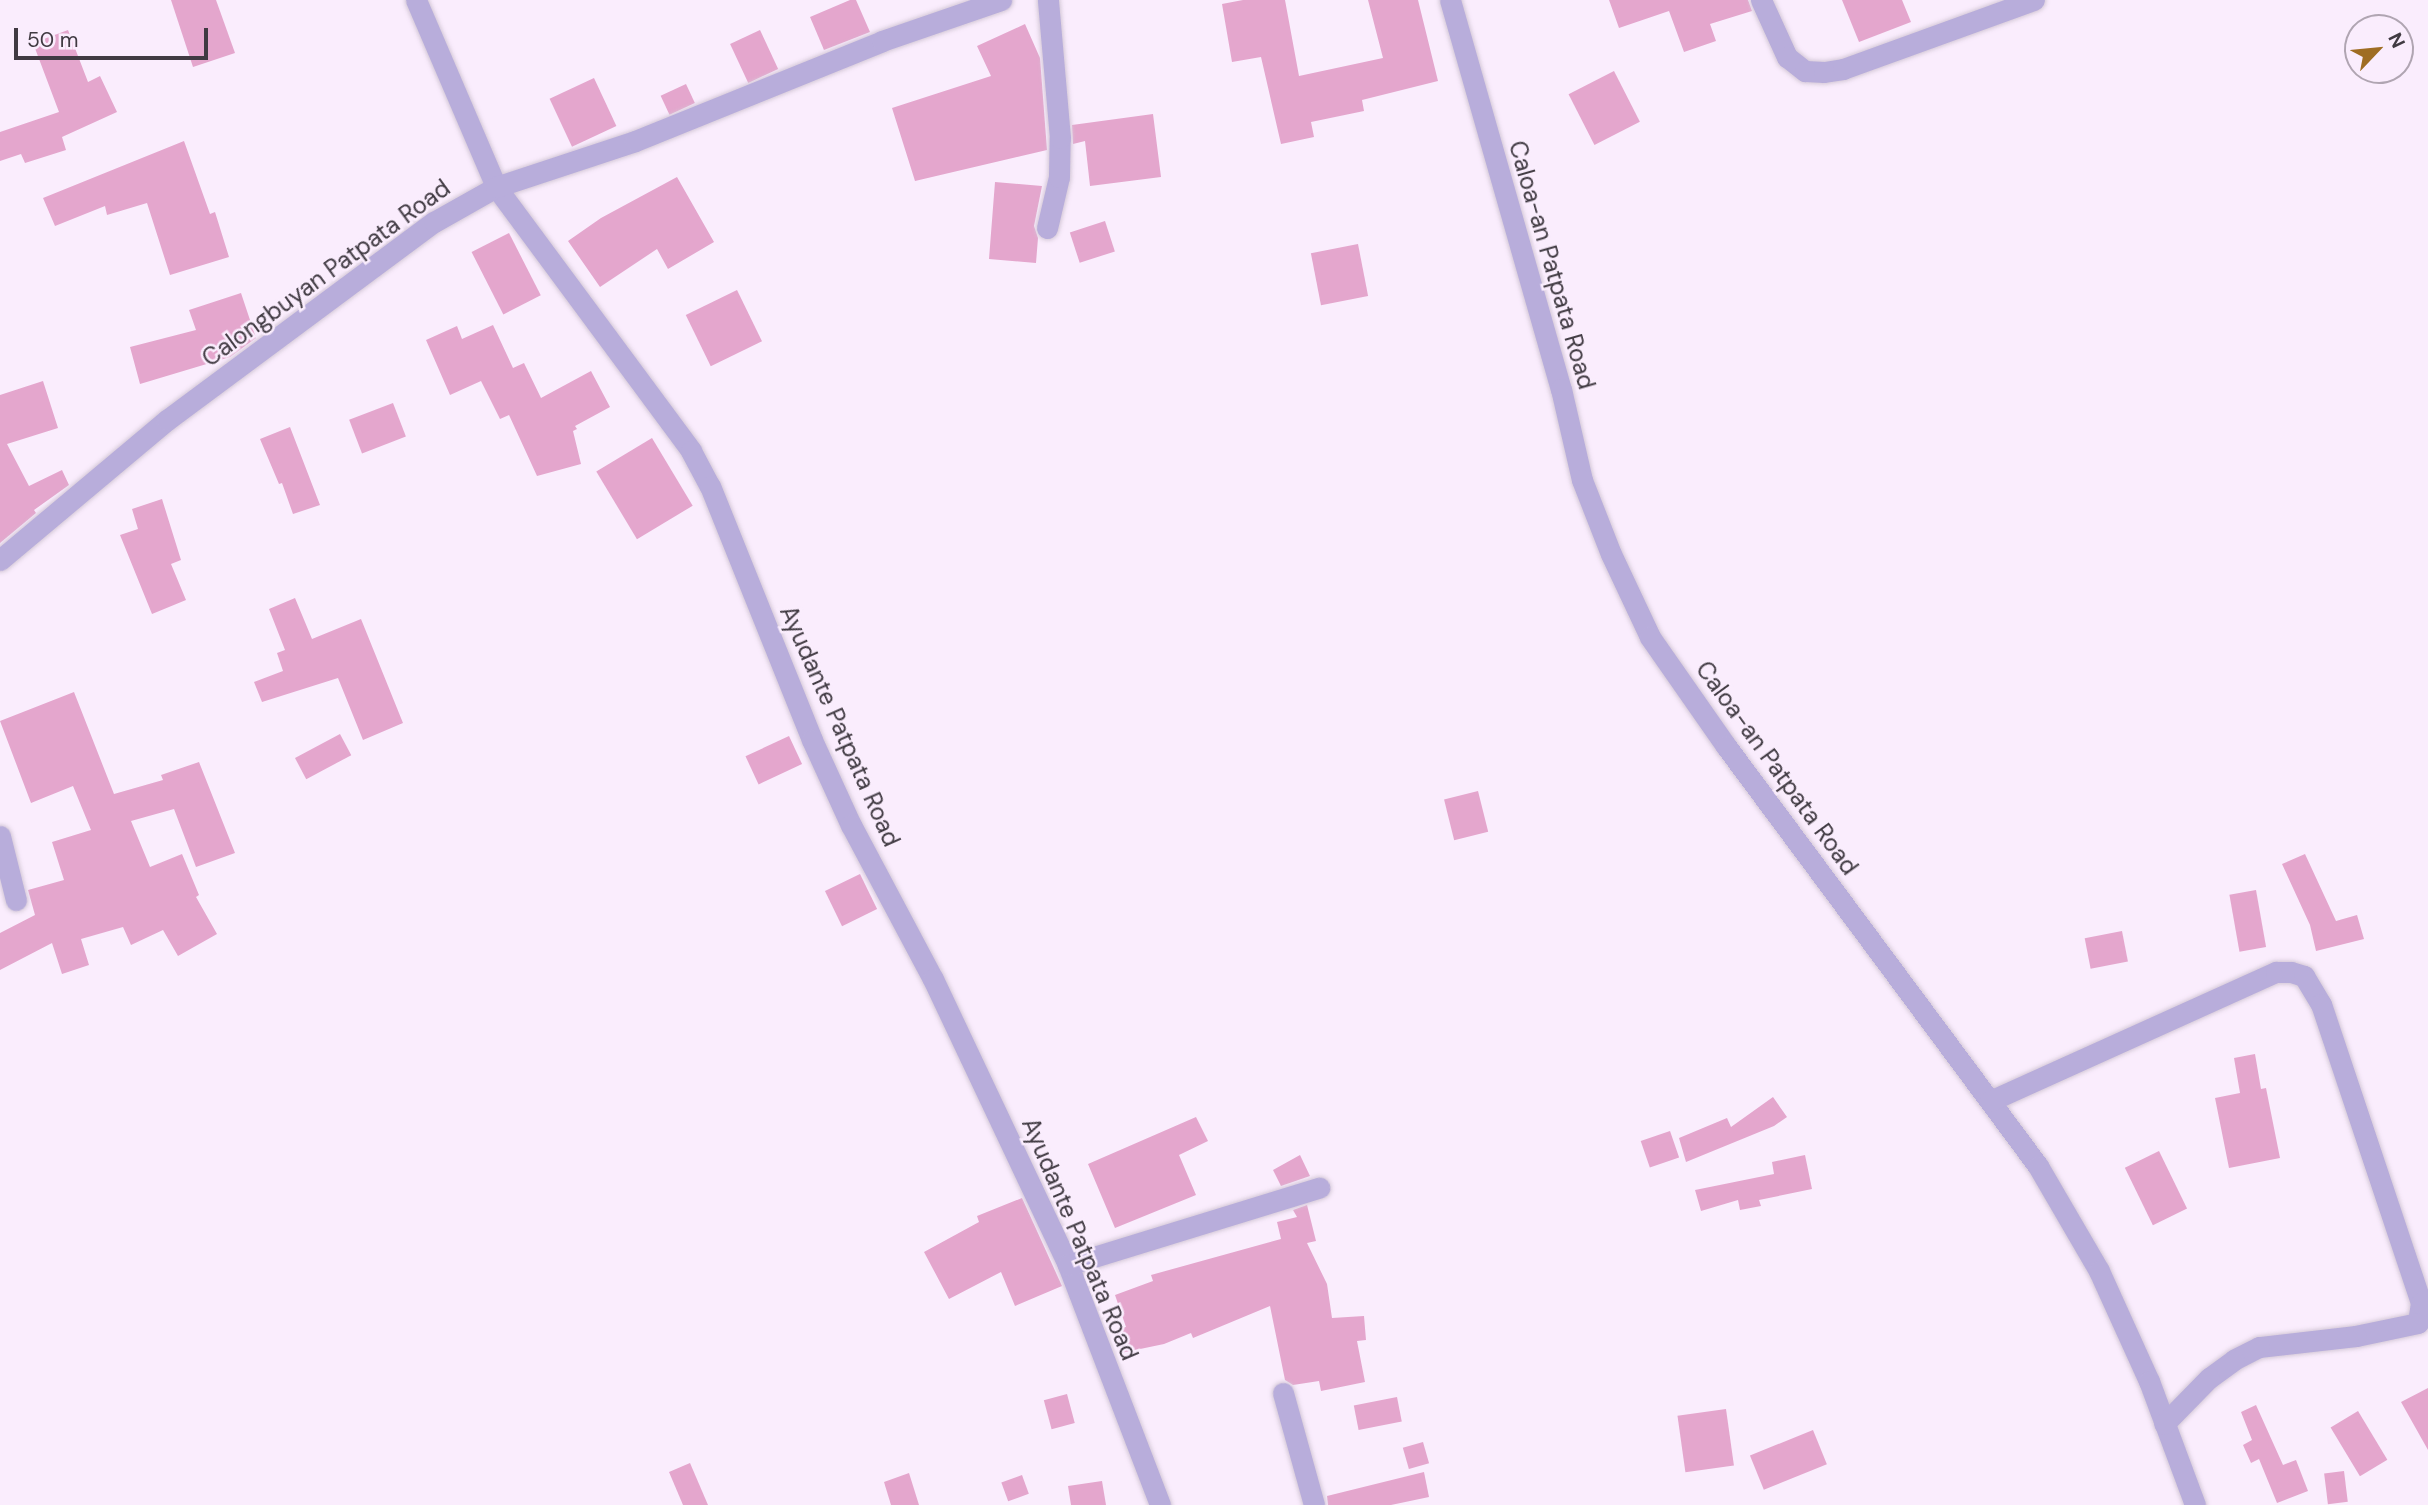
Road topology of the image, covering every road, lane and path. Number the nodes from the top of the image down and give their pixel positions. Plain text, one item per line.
1 (416, 0) edge
2 (1001, 0) edge
3 (1048, 0) edge
4 (1450, 0) edge
5 (1761, 0) edge
6 (2034, 0) edge
7 (496, 187) junction
8 (1047, 228) dead end
9 (0, 560) edge
10 (0, 836) edge
11 (16, 900) dead end
12 (1990, 1101) junction
13 (1320, 1188) dead end
14 (1068, 1265) junction
15 (1283, 1393) dead end
16 (2164, 1424) junction
17 (1160, 1505) edge
18 (1314, 1505) edge
19 (2195, 1505) edge

1 - 7 street, Ayudante Patpata Road
2 - 7 street, Calongbuyan Patpata Road
3 - 8 street
4 - 12 street, Caloa-an Patpata Road
5 - 6 street
7 - 9 street, Calongbuyan Patpata Road
7 - 14 street, Ayudante Patpata Road
10 - 11 street
12 - 16 street, Caloa-an Patpata Road
12 - 16 street
13 - 14 street
14 - 17 street, Ayudante Patpata Road
15 - 18 street
16 - 19 street, Caloa-an Patpata Road

